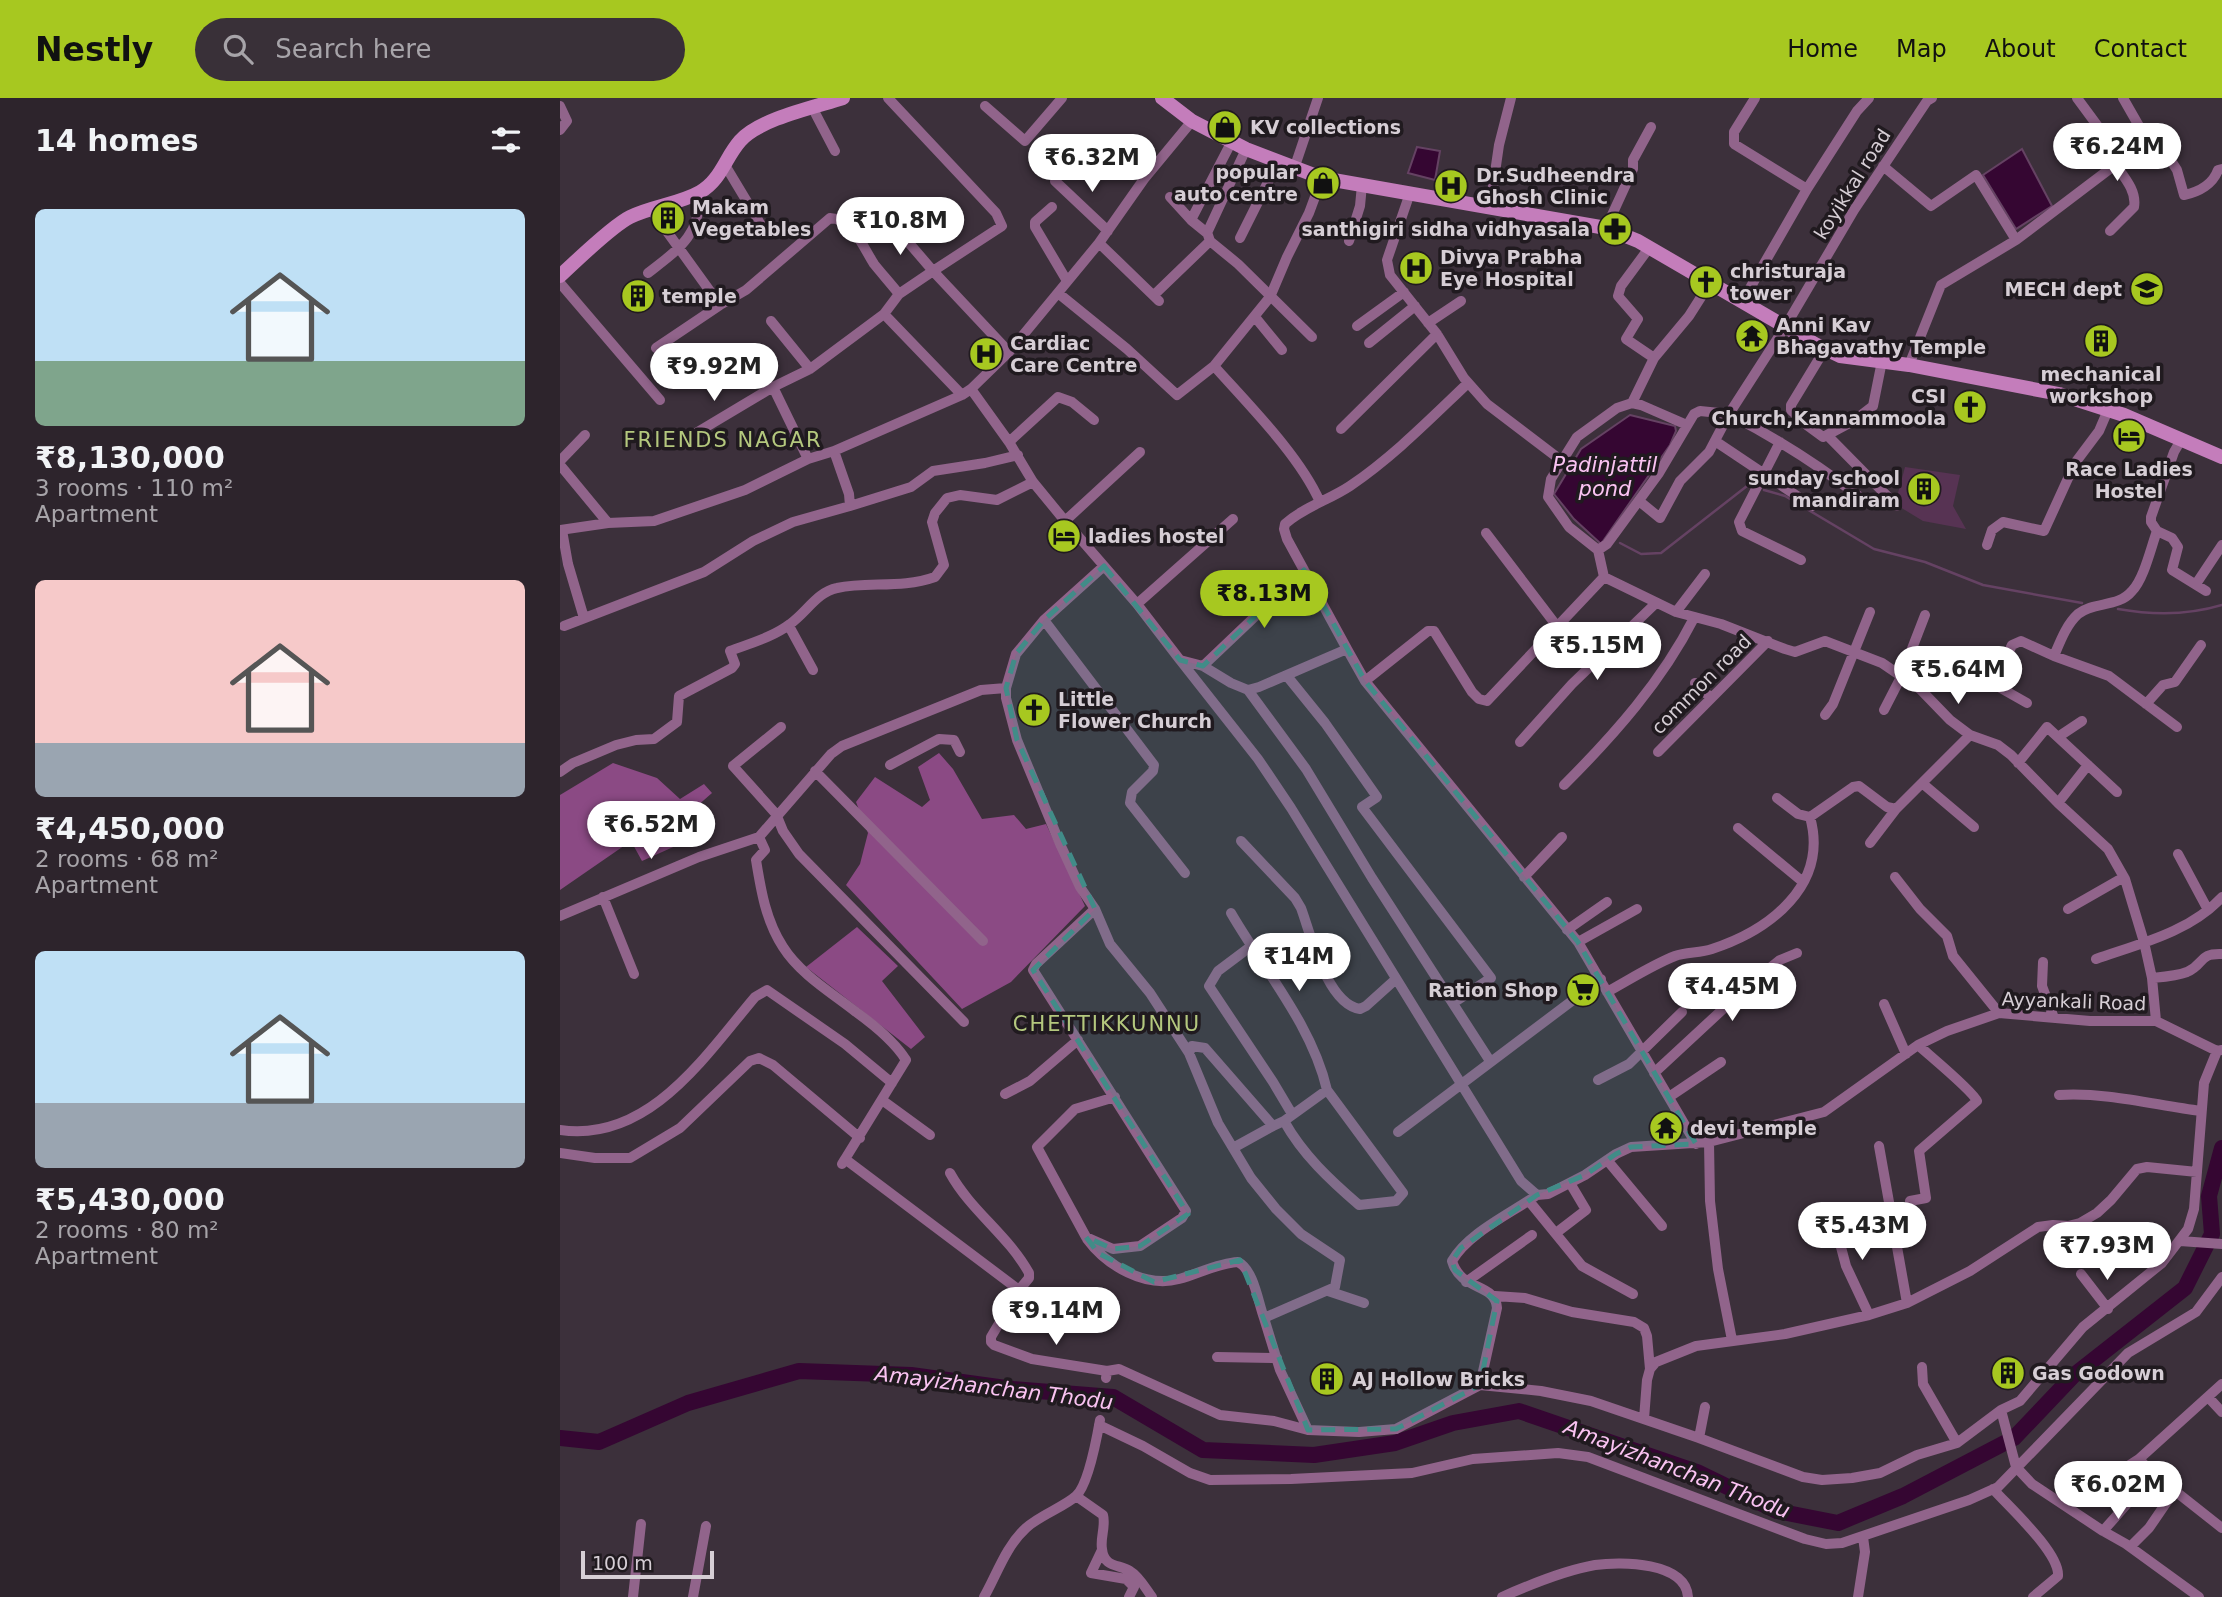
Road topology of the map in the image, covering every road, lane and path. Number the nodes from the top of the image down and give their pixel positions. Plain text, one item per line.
1 (843, 98) edge
2 (888, 98) edge
3 (1062, 98) edge
4 (1163, 98) edge
5 (1318, 98) edge
6 (1511, 98) edge
7 (1755, 98) edge
8 (1869, 98) edge
9 (1931, 98) edge
10 (2077, 98) edge
11 (2123, 98) edge
12 (560, 106) edge
13 (985, 106) dead end
14 (813, 107) junction
15 (1192, 121) junction
16 (1651, 127) dead end
17 (560, 130) edge
18 (2143, 137) junction
19 (1232, 141) junction
20 (1246, 149) junction
21 (835, 151) dead end
22 (1279, 160) junction
23 (2119, 162) junction
24 (725, 165) junction
25 (1295, 166) junction
26 (1883, 166) junction
27 (2222, 169) edge
28 (1322, 178) junction
29 (1055, 181) dead end
30 (1362, 185) junction
31 (1807, 189) junction
32 (699, 192) junction
33 (1410, 193) junction
34 (1170, 197) dead end
35 (1052, 207) dead end
36 (1490, 207) junction
37 (650, 208) junction
38 (1191, 220) junction
39 (891, 222) dead end
40 (761, 225) dead end
41 (1606, 228) junction
42 (1108, 231) junction
43 (2110, 231) dead end
44 (1209, 237) junction
45 (1240, 238) dead end
46 (2016, 240) junction
47 (1349, 241) dead end
48 (1100, 243) junction
49 (1649, 248) junction
50 (679, 249) junction
51 (933, 271) junction
52 (561, 273) edge
53 (648, 273) dead end
54 (1066, 281) junction
55 (1710, 283) junction
56 (1404, 292) junction
57 (1058, 293) junction
58 (900, 294) junction
59 (1270, 297) junction
60 (1461, 301) dead end
61 (1742, 302) junction
62 (720, 305) junction
63 (1415, 306) junction
64 (884, 314) junction
65 (1255, 317) junction
66 (771, 321) dead end
67 (1428, 323) junction
68 (1357, 326) dead end
69 (1785, 327) junction
70 (1437, 334) junction
71 (1311, 337) dead end
72 (1369, 343) dead end
73 (656, 348) dead end
74 (1825, 349) junction
75 (1282, 351) dead end
76 (1009, 352) junction
77 (1654, 358) junction
78 (1882, 361) junction
79 (1909, 365) junction
80 (1214, 366) junction
81 (810, 369) junction
82 (1468, 383) junction
83 (773, 387) junction
84 (967, 392) junction
85 (660, 400) dead end
86 (1632, 403) junction
87 (2108, 410) junction
88 (1729, 414) junction
89 (1094, 420) dead end
90 (1688, 425) junction
91 (1341, 429) dead end
92 (696, 433) dead end
93 (585, 435) dead end
94 (1827, 435) junction
95 (2181, 440) junction
96 (1715, 441) junction
97 (1009, 442) junction
98 (1780, 442) junction
99 (834, 451) junction
100 (1140, 452) dead end
101 (1018, 455) junction
102 (2222, 457) edge
103 (808, 459) junction
104 (1562, 461) junction
105 (560, 463) edge
106 (1764, 473) junction
107 (1033, 482) junction
108 (1861, 498) dead end
109 (1639, 501) junction
110 (1320, 502) junction
111 (850, 506) junction
112 (1812, 506) dead end
113 (1897, 506) dead end
114 (1233, 519) dead end
115 (1065, 521) junction
116 (608, 523) junction
117 (561, 530) edge
118 (2157, 531) junction
119 (1486, 533) dead end
120 (1987, 545) dead end
121 (2222, 545) edge
122 (1598, 550) junction
123 (1801, 560) dead end
124 (1104, 566) junction
125 (1304, 570) junction
126 (1705, 574) dead end
127 (1604, 577) junction
128 (2196, 584) junction
129 (2206, 591) dead end
130 (1656, 603) junction
131 (1137, 604) junction
132 (1676, 612) junction
133 (1870, 612) dead end
134 (1925, 615) dead end
135 (584, 618) junction
136 (1694, 618) junction
137 (1044, 620) junction
138 (1556, 625) junction
139 (564, 626) dead end
140 (789, 626) junction
141 (1768, 641) junction
142 (2201, 645) dead end
143 (1347, 649) junction
144 (1855, 652) junction
145 (2054, 656) junction
146 (1180, 660) junction
147 (1203, 666) junction
148 (813, 670) dead end
149 (1287, 676) junction
150 (1901, 677) junction
151 (1365, 681) junction
152 (1695, 683) dead end
153 (1006, 688) junction
154 (1248, 690) junction
155 (1712, 698) junction
156 (2027, 703) dead end
157 (2147, 704) junction
158 (1884, 710) dead end
159 (1825, 715) dead end
160 (2082, 721) dead end
161 (780, 727) dead end
162 (2177, 727) dead end
163 (1970, 735) junction
164 (2058, 737) junction
165 (1520, 742) dead end
166 (960, 752) dead end
167 (1658, 752) dead end
168 (2018, 763) junction
169 (890, 765) dead end
170 (2088, 765) junction
171 (816, 771) junction
172 (560, 772) edge
173 (1922, 783) junction
174 (1564, 785) dead end
175 (2117, 792) dead end
176 (1777, 798) dead end
177 (2058, 803) junction
178 (1896, 809) junction
179 (776, 814) junction
180 (1810, 817) junction
181 (1974, 827) dead end
182 (1738, 828) dead end
183 (759, 837) junction
184 (1562, 837) dead end
185 (1241, 841) dead end
186 (1870, 843) dead end
187 (2178, 854) dead end
188 (1185, 873) dead end
189 (1524, 877) junction
190 (1895, 877) dead end
191 (2124, 877) junction
192 (1803, 882) junction
193 (603, 897) junction
194 (2222, 897) edge
195 (1608, 902) dead end
196 (1095, 909) junction
197 (1637, 909) dead end
198 (2068, 909) dead end
199 (2208, 910) junction
200 (1231, 914) dead end
201 (560, 916) edge
202 (1567, 930) junction
203 (983, 941) dead end
204 (1578, 942) junction
205 (2144, 942) junction
206 (1250, 947) junction
207 (1797, 953) dead end
208 (2222, 954) edge
209 (2096, 959) dead end
210 (2043, 962) dead end
211 (634, 974) dead end
212 (2152, 978) junction
213 (1396, 979) junction
214 (1601, 979) junction
215 (1607, 992) junction
216 (1452, 1003) junction
217 (1884, 1004) dead end
218 (1682, 1012) dead end
219 (1999, 1013) junction
220 (2054, 1018) junction
221 (2156, 1021) junction
222 (964, 1022) dead end
223 (1077, 1040) junction
224 (1918, 1045) junction
225 (1642, 1051) junction
226 (2219, 1051) edge
227 (1189, 1053) junction
228 (1906, 1054) junction
229 (1490, 1061) junction
230 (1721, 1062) dead end
231 (1654, 1073) junction
232 (1598, 1080) dead end
233 (892, 1083) junction
234 (1462, 1084) junction
235 (1326, 1090) junction
236 (1005, 1094) dead end
237 (2059, 1095) dead end
238 (1115, 1097) junction
239 (1669, 1097) junction
240 (882, 1100) junction
241 (2202, 1111) junction
242 (1288, 1118) junction
243 (1273, 1126) junction
244 (560, 1130) edge
245 (1398, 1132) dead end
246 (930, 1135) dead end
247 (860, 1138) junction
248 (1709, 1142) junction
249 (1696, 1144) junction
250 (1879, 1146) dead end
251 (1233, 1148) junction
252 (560, 1153) edge
253 (1608, 1160) junction
254 (2197, 1172) junction
255 (950, 1173) dead end
256 (1570, 1183) junction
257 (1533, 1198) junction
258 (1910, 1201) dead end
259 (1833, 1217) dead end
260 (1662, 1226) dead end
261 (1556, 1233) junction
262 (1532, 1236) dead end
263 (1086, 1237) junction
264 (2180, 1241) junction
265 (2222, 1244) edge
266 (2081, 1273) dead end
267 (2222, 1277) edge
268 (1466, 1282) junction
269 (1019, 1290) junction
270 (1328, 1291) junction
271 (1633, 1294) dead end
272 (1495, 1296) junction
273 (1364, 1303) dead end
274 (1907, 1303) junction
275 (2108, 1309) junction
276 (1869, 1315) junction
277 (1264, 1318) junction
278 (1732, 1340) junction
279 (1217, 1357) dead end
280 (1277, 1358) junction
281 (1922, 1367) dead end
282 (1650, 1369) junction
283 (2222, 1384) edge
284 (1480, 1385) junction
285 (2208, 1397) junction
286 (1705, 1407) dead end
287 (2001, 1410) junction
288 (2222, 1412) edge
289 (1644, 1419) junction
290 (1308, 1430) junction
291 (1699, 1438) junction
292 (1957, 1443) junction
293 (2139, 1459) junction
294 (2016, 1467) junction
295 (1993, 1489) junction
296 (2175, 1490) junction
297 (1076, 1496) junction
298 (641, 1524) dead end
299 (706, 1526) dead end
300 (2222, 1528) edge
301 (2103, 1531) junction
302 (1863, 1537) junction
303 (2130, 1547) junction
304 (1102, 1550) junction
305 (633, 1597) edge
306 (693, 1597) edge
307 (984, 1597) edge
308 (1129, 1597) edge
309 (1152, 1597) edge
310 (1502, 1597) edge
311 (1688, 1597) edge
312 (1858, 1597) edge
313 (2034, 1597) edge
314 (2199, 1597) edge

1 - 14 main road
2 - 51 street
3 - 13 street
4 - 15 main road
5 - 25 street
6 - 36 street
7 - 31 street
8 - 31 street
9 - 26 street, koyikkal road
10 - 23 street
11 - 18 street
12 - 17 street
14 - 21 street
14 - 24 main road
15 - 19 main road
15 - 42 street
16 - 41 street
18 - 23 street
18 - 27 street
19 - 20 main road
19 - 38 street
20 - 22 main road
20 - 44 street
22 - 25 main road
22 - 45 street
23 - 43 street
23 - 46 street
24 - 32 main road
24 - 40 street
25 - 28 main road
26 - 46 street
26 - 69 street, koyikkal road
28 - 30 main road
28 - 59 street
29 - 42 street
30 - 33 main road
30 - 47 street
31 - 61 street
32 - 37 main road
32 - 50 street
33 - 36 main road
33 - 56 street
34 - 38 street
35 - 54 street
36 - 41 main road
37 - 50 street
37 - 52 main road
38 - 44 street
39 - 51 street
41 - 49 main road
42 - 48 street
44 - 48 street
44 - 59 street
46 - 79 street
48 - 54 street
49 - 55 main road
49 - 77 street
50 - 53 street
50 - 62 street
51 - 58 street
51 - 76 street
52 - 85 street
54 - 57 street
55 - 61 main road
55 - 77 street
56 - 63 street
56 - 68 street
57 - 76 street
57 - 80 street
58 - 62 street
58 - 64 street
59 - 65 street
59 - 71 street
60 - 67 street
61 - 69 main road
62 - 73 street
63 - 67 street
63 - 72 street
64 - 81 street
64 - 84 street
65 - 75 street
65 - 80 street
66 - 81 street
67 - 70 street
69 - 74 main road
69 - 88 street, koyikkal road
70 - 82 street
70 - 91 street
74 - 78 main road
74 - 94 street
76 - 84 street
77 - 86 street
78 - 79 main road
78 - 94 street
79 - 87 main road
80 - 110 street
81 - 83 street
82 - 104 street
82 - 110 street
83 - 92 street
83 - 103 street
84 - 97 street
84 - 99 street
86 - 90 street
86 - 104 street
87 - 95 main road
87 - 120 street
88 - 90 street
88 - 96 street, koyikkal road
88 - 98 street
89 - 97 street
90 - 109 street
93 - 105 street
94 - 113 street
95 - 102 main road
95 - 118 street
96 - 106 street
96 - 109 street, koyikkal road
97 - 101 street
98 - 106 street
98 - 108 street
99 - 103 street
99 - 111 street
100 - 115 street
101 - 107 street
101 - 111 street
103 - 116 street
104 - 122 street
105 - 116 street
106 - 112 street
106 - 123 street
107 - 115 street
107 - 140 street
109 - 122 street
110 - 125 street
111 - 135 street
114 - 131 street
115 - 124 street
116 - 117 street
117 - 135 street
118 - 128 street
118 - 145 street
119 - 138 street
121 - 128 street
122 - 127 street
124 - 131 street
124 - 137 street
125 - 143 street
125 - 147 street
126 - 132 street
127 - 130 street
127 - 138 street
128 - 129 street
130 - 132 street
130 - 165 street
131 - 146 street
132 - 136 street
133 - 144 street
134 - 150 street
135 - 139 street
136 - 141 street
136 - 174 street
137 - 153 street
137 - 188 street
138 - 151 street
140 - 148 street
140 - 172 street
141 - 144 street
141 - 155 street, common road
142 - 157 street
143 - 149 street
143 - 151 street
144 - 150 street
144 - 159 street
145 - 156 street
145 - 157 street
146 - 147 street
146 - 213 street
147 - 154 street
149 - 154 street
149 - 216 street
150 - 158 street
150 - 163 street
151 - 189 street
152 - 155 street
153 - 171 street
153 - 196 street
154 - 216 street
155 - 167 street, common road
157 - 162 street
160 - 164 street
161 - 179 street
163 - 168 street
163 - 173 street
164 - 168 street
164 - 170 street
166 - 169 street
168 - 177 street
170 - 175 street
170 - 177 street
171 - 179 street
171 - 203 street
173 - 178 street
173 - 181 street
176 - 180 street
177 - 191 street
178 - 180 street
178 - 186 street
179 - 183 street
179 - 222 street
180 - 192 street
182 - 192 street
183 - 193 street
183 - 233 street
184 - 189 street
185 - 213 street
187 - 199 street
189 - 202 street
190 - 219 street
191 - 198 street
191 - 205 street
192 - 215 street
193 - 201 street
193 - 211 street
194 - 199 street
195 - 202 street
196 - 223 street
196 - 227 street
197 - 204 street
199 - 205 street
200 - 206 street
202 - 204 street
204 - 214 street
205 - 209 street
205 - 212 street
206 - 235 street
206 - 242 street
207 - 231 street
208 - 212 street
210 - 220 street
212 - 221 street
213 - 234 street
214 - 215 street
214 - 229 street
215 - 225 street
216 - 229 street
217 - 228 street
218 - 225 street
219 - 220 street, Ayyankali Road
219 - 224 street, Ayyankali Road
220 - 221 street, Ayyankali Road
221 - 226 street, Ayyankali Road
223 - 236 street
223 - 238 street
224 - 228 street, Ayyankali Road
224 - 258 street
225 - 231 street
225 - 232 street
226 - 241 street
227 - 243 street
227 - 251 street
228 - 248 street, Ayyankali Road
229 - 234 street
230 - 239 street
231 - 239 street
233 - 240 street
233 - 244 street
234 - 245 street
234 - 257 street
235 - 242 street
235 - 242 street
237 - 241 street
238 - 263 street
238 - 263 street
239 - 249 street
240 - 246 street
240 - 247 street
241 - 254 street
242 - 243 street
243 - 251 street
247 - 252 street
247 - 269 street
248 - 249 street, Ayyankali Road
248 - 278 street
249 - 253 street, Ayyankali Road
250 - 274 street
251 - 270 street
253 - 256 street, Ayyankali Road
253 - 260 street
254 - 264 street
254 - 274 street
255 - 269 street
256 - 257 street, Ayyankali Road
256 - 261 street
257 - 261 street
257 - 268 street, Ayyankali Road
259 - 276 street
261 - 271 street
262 - 268 street
263 - 277 street
264 - 265 street
264 - 275 street
266 - 275 street
267 - 294 street
268 - 272 street
269 - 290 street
270 - 273 street
270 - 277 street
272 - 282 street
272 - 284 street
274 - 276 street
275 - 287 street
276 - 278 street
277 - 280 street
278 - 282 street
279 - 280 street
280 - 290 street
281 - 292 street
282 - 289 street
283 - 285 street
284 - 289 street
284 - 290 street
285 - 288 street
285 - 293 street
286 - 291 street
287 - 292 street
287 - 294 street
289 - 291 street
291 - 292 street
293 - 296 street
293 - 301 street
294 - 295 street
294 - 301 street
295 - 302 street
295 - 313 street
296 - 300 street
296 - 303 street
297 - 302 street
297 - 304 street
297 - 307 street
298 - 305 street
299 - 306 street
301 - 303 street
302 - 312 street
303 - 314 street
304 - 308 street
304 - 309 street
310 - 311 street

